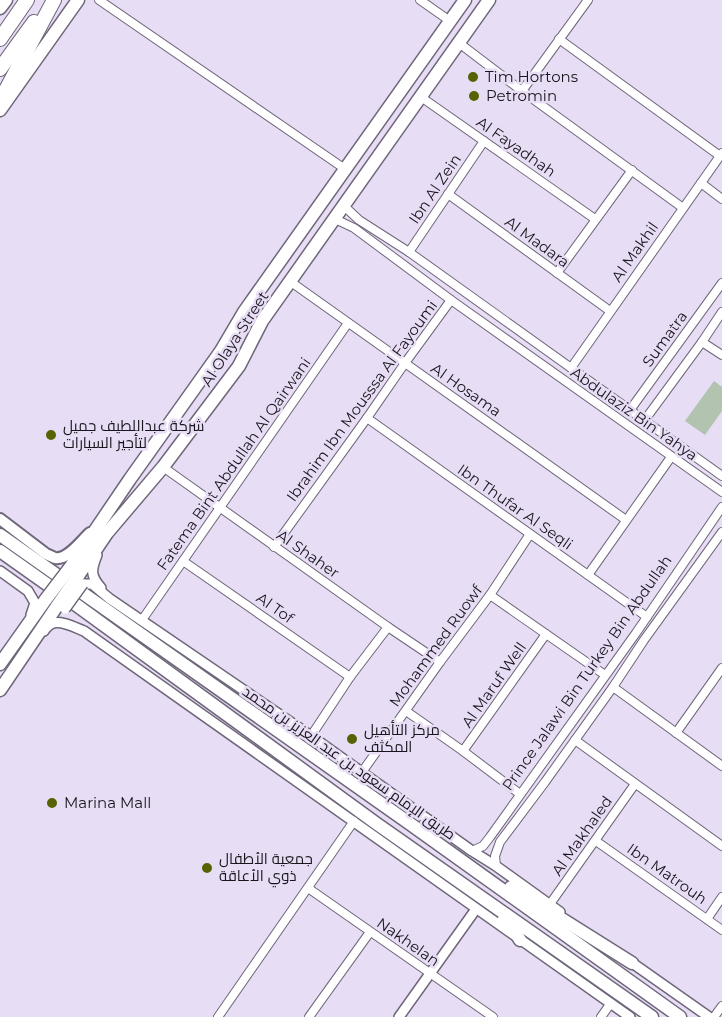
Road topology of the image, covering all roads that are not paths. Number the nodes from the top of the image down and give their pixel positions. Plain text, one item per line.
1 (6, 0) edge
2 (19, 0) edge
3 (27, 0) edge
4 (49, 0) edge
5 (54, 0) edge
6 (78, 0) edge
7 (99, 0) edge
8 (420, 0) edge
9 (465, 0) edge
10 (489, 0) edge
11 (588, 0) edge
12 (0, 8) edge
13 (450, 21) junction
14 (0, 33) edge
15 (0, 39) edge
16 (559, 39) junction
17 (459, 43) junction
18 (0, 69) edge
19 (522, 91) junction
20 (421, 97) junction
21 (0, 100) edge
22 (0, 110) edge
23 (484, 141) junction
24 (721, 154) edge
25 (345, 170) junction
26 (632, 170) junction
27 (701, 183) junction
28 (448, 194) junction
29 (722, 199) edge
30 (344, 206) junction
31 (683, 208) junction
32 (335, 219) junction
33 (595, 219) junction
34 (359, 220) junction
35 (354, 228) junction
36 (409, 252) junction
37 (557, 273) junction
38 (291, 282) junction
39 (722, 283) edge
40 (451, 300) junction
41 (610, 311) junction
42 (244, 312) junction
43 (722, 312) edge
44 (262, 321) junction
45 (348, 323) junction
46 (702, 342) junction
47 (539, 346) junction
48 (221, 351) junction
49 (722, 356) edge
50 (531, 357) junction
51 (405, 363) junction
52 (238, 366) junction
53 (571, 368) junction
54 (630, 410) junction
55 (367, 418) junction
56 (644, 421) junction
57 (671, 457) junction
58 (163, 466) junction
59 (722, 476) edge
60 (722, 492) edge
61 (722, 507) edge
62 (220, 508) junction
63 (0, 519) edge
64 (626, 520) junction
65 (103, 529) junction
66 (722, 532) edge
67 (530, 534) junction
68 (0, 535) edge
69 (719, 542) edge
70 (274, 547) junction
71 (0, 551) edge
72 (183, 561) junction
73 (0, 571) edge
74 (588, 575) junction
75 (76, 576) junction
76 (490, 594) junction
77 (110, 599) junction
78 (56, 605) junction
79 (647, 617) junction
80 (142, 620) junction
81 (387, 627) junction
82 (84, 631) junction
83 (636, 633) junction
84 (546, 634) junction
85 (19, 638) junction
86 (644, 640) junction
87 (629, 641) junction
88 (29, 648) junction
89 (638, 648) junction
90 (440, 662) junction
91 (0, 664) edge
92 (721, 672) edge
93 (605, 675) junction
94 (350, 677) junction
95 (613, 687) junction
96 (0, 690) edge
97 (406, 711) junction
98 (676, 733) junction
99 (311, 736) junction
100 (575, 740) junction
101 (463, 751) junction
102 (722, 766) edge
103 (362, 772) junction
104 (635, 784) junction
105 (520, 794) junction
106 (354, 821) junction
107 (409, 823) junction
108 (490, 837) junction
109 (596, 841) junction
110 (500, 842) junction
111 (722, 846) edge
112 (471, 851) junction
113 (496, 866) junction
114 (440, 868) junction
115 (308, 888) junction
116 (722, 897) edge
117 (550, 904) junction
118 (476, 909) junction
119 (707, 919) junction
120 (722, 930) edge
121 (370, 932) junction
122 (520, 940) junction
123 (632, 963) junction
124 (431, 974) junction
125 (611, 1003) junction
126 (722, 1006) edge
127 (219, 1017) edge
128 (309, 1017) edge
129 (399, 1017) edge
130 (491, 1017) edge
131 (601, 1017) edge
132 (630, 1017) edge
133 (651, 1017) edge
134 (680, 1017) edge
135 (709, 1017) edge
136 (714, 1017) edge

1 - 12 main road
2 - 14 highway
3 - 15 highway
4 - 18 highway
5 - 21 highway
6 - 22 main road
7 - 25 street
8 - 13 street
9 - 13 main road, Al Olaya Street
10 - 17 main road, Al Olaya Street
11 - 16 street
13 - 25 main road, Al Olaya Street
16 - 19 street
16 - 24 street
17 - 19 street
17 - 20 main road, Al Olaya Street
19 - 26 street
20 - 23 street, Al Fayadhah
20 - 30 main road, Al Olaya Street
23 - 28 street, Ibn Al Zein
23 - 33 street, Al Fayadhah
24 - 27 street, Al Makhil
25 - 42 main road, Al Olaya Street
26 - 31 street
26 - 33 street
27 - 29 street
27 - 31 street, Al Makhil
28 - 36 street, Ibn Al Zein
28 - 37 street, Al Madara
30 - 32 main road, Al Olaya Street
30 - 34 street, Abdulaziz Bin Yahya
31 - 41 street, Al Makhil
32 - 35 street, Abdulaziz Bin Yahya
32 - 38 main road, Al Olaya Street
33 - 37 street
34 - 35 street
34 - 36 street, Abdulaziz Bin Yahya
35 - 40 street, Abdulaziz Bin Yahya
36 - 47 street, Abdulaziz Bin Yahya
37 - 41 street, Al Madara
38 - 44 main road, Al Olaya Street
38 - 45 street, Al Hosama
39 - 54 street, Sumatra
40 - 50 street, Abdulaziz Bin Yahya
40 - 51 street, Ibrahim Ibn Mousssa Al Fayoumi
41 - 53 street, Al Makhil
42 - 44 main road
42 - 48 main road, Al Olaya Street
43 - 46 street, Sumatra
44 - 52 main road, Al Olaya Street
45 - 51 street, Al Hosama
45 - 62 street, Fatema Bint Abdullah Al Qairwani
46 - 49 street
46 - 56 street, Sumatra
47 - 50 street
47 - 53 street, Abdulaziz Bin Yahya
48 - 52 main road
48 - 65 main road, Al Olaya Street
50 - 57 street, Abdulaziz Bin Yahya
51 - 55 street, Ibrahim Ibn Mousssa Al Fayoumi
51 - 64 street, Al Hosama
52 - 58 main road, Al Olaya Street
53 - 54 street, Abdulaziz Bin Yahya
54 - 56 street, Abdulaziz Bin Yahya
55 - 67 street, Ibn Thufar Al Seqli
55 - 70 street, Ibrahim Ibn Mousssa Al Fayoumi
56 - 59 street, Abdulaziz Bin Yahya
57 - 60 street, Abdulaziz Bin Yahya
57 - 64 street
58 - 62 street, Al Shaher
58 - 65 main road, Al Olaya Street
61 - 79 street, Prince Jalawi Bin Turkey Bin Abdullah
62 - 70 street, Al Shaher
62 - 72 street, Fatema Bint Abdullah Al Qairwani
63 - 65 main road
64 - 74 street
65 - 75 main road, Al Olaya Street
65 - 77 street
66 - 69 street, Prince Jalawi Bin Turkey Bin Abdullah
67 - 74 street, Ibn Thufar Al Seqli
67 - 76 street, Mohammed Ruowf
68 - 107 main road, طريق الإمام سعود بن عبد العزيز بن محمد
69 - 86 street, Prince Jalawi Bin Turkey Bin Abdullah
70 - 81 street, Al Shaher
71 - 114 main road, طريق الإمام سعود بن عبد العزيز بن محمد
72 - 80 street, Fatema Bint Abdullah Al Qairwani
72 - 94 street, Al Tof
73 - 85 street
74 - 79 street, Ibn Thufar Al Seqli
75 - 77 street
75 - 78 main road, Al Olaya Street, bridge
76 - 84 street
76 - 90 street, Mohammed Ruowf
77 - 80 street
78 - 82 street
78 - 85 main road, Al Olaya Street
78 - 88 main road, Al Olaya Street
79 - 83 street, Prince Jalawi Bin Turkey Bin Abdullah
80 - 99 street
81 - 90 street, Al Shaher
81 - 94 street
82 - 88 street
82 - 106 street
83 - 86 street
83 - 87 street, Prince Jalawi Bin Turkey Bin Abdullah
84 - 93 street
84 - 101 street, Al Maruf Well
85 - 91 main road, Al Olaya Street
86 - 89 street, Prince Jalawi Bin Turkey Bin Abdullah
87 - 89 street
87 - 93 street, Prince Jalawi Bin Turkey Bin Abdullah
88 - 96 main road, Al Olaya Street
89 - 95 street, Prince Jalawi Bin Turkey Bin Abdullah
90 - 97 street, Mohammed Ruowf
92 - 98 street
93 - 105 street, Prince Jalawi Bin Turkey Bin Abdullah
94 - 99 street
95 - 98 street
95 - 100 street, Prince Jalawi Bin Turkey Bin Abdullah
97 - 101 street
97 - 103 street, Mohammed Ruowf
98 - 102 street
99 - 103 street
100 - 104 street
100 - 110 street, Prince Jalawi Bin Turkey Bin Abdullah
101 - 105 street
103 - 112 street
104 - 109 street, Al Makhaled
104 - 111 street
105 - 108 street, Prince Jalawi Bin Turkey Bin Abdullah
106 - 115 street
106 - 118 street
107 - 123 main road
107 - 134 main road, طريق الإمام سعود بن عبد العزيز بن محمد
108 - 110 street
108 - 112 street, Prince Jalawi Bin Turkey Bin Abdullah
109 - 117 street, Al Makhaled
109 - 119 street, Ibn Matrouh
110 - 113 street, Prince Jalawi Bin Turkey Bin Abdullah
112 - 113 street
113 - 117 street
114 - 122 main road
114 - 133 main road, طريق الإمام سعود بن عبد العزيز بن محمد
115 - 121 street, Nakhelan
115 - 127 street
116 - 119 street
117 - 123 street
118 - 122 street
118 - 124 street
119 - 120 street, Ibn Matrouh
121 - 124 street, Nakhelan
121 - 128 street
122 - 125 street
123 - 135 street
124 - 129 street
124 - 130 street, Nakhelan
125 - 131 street
125 - 132 street
126 - 136 street

